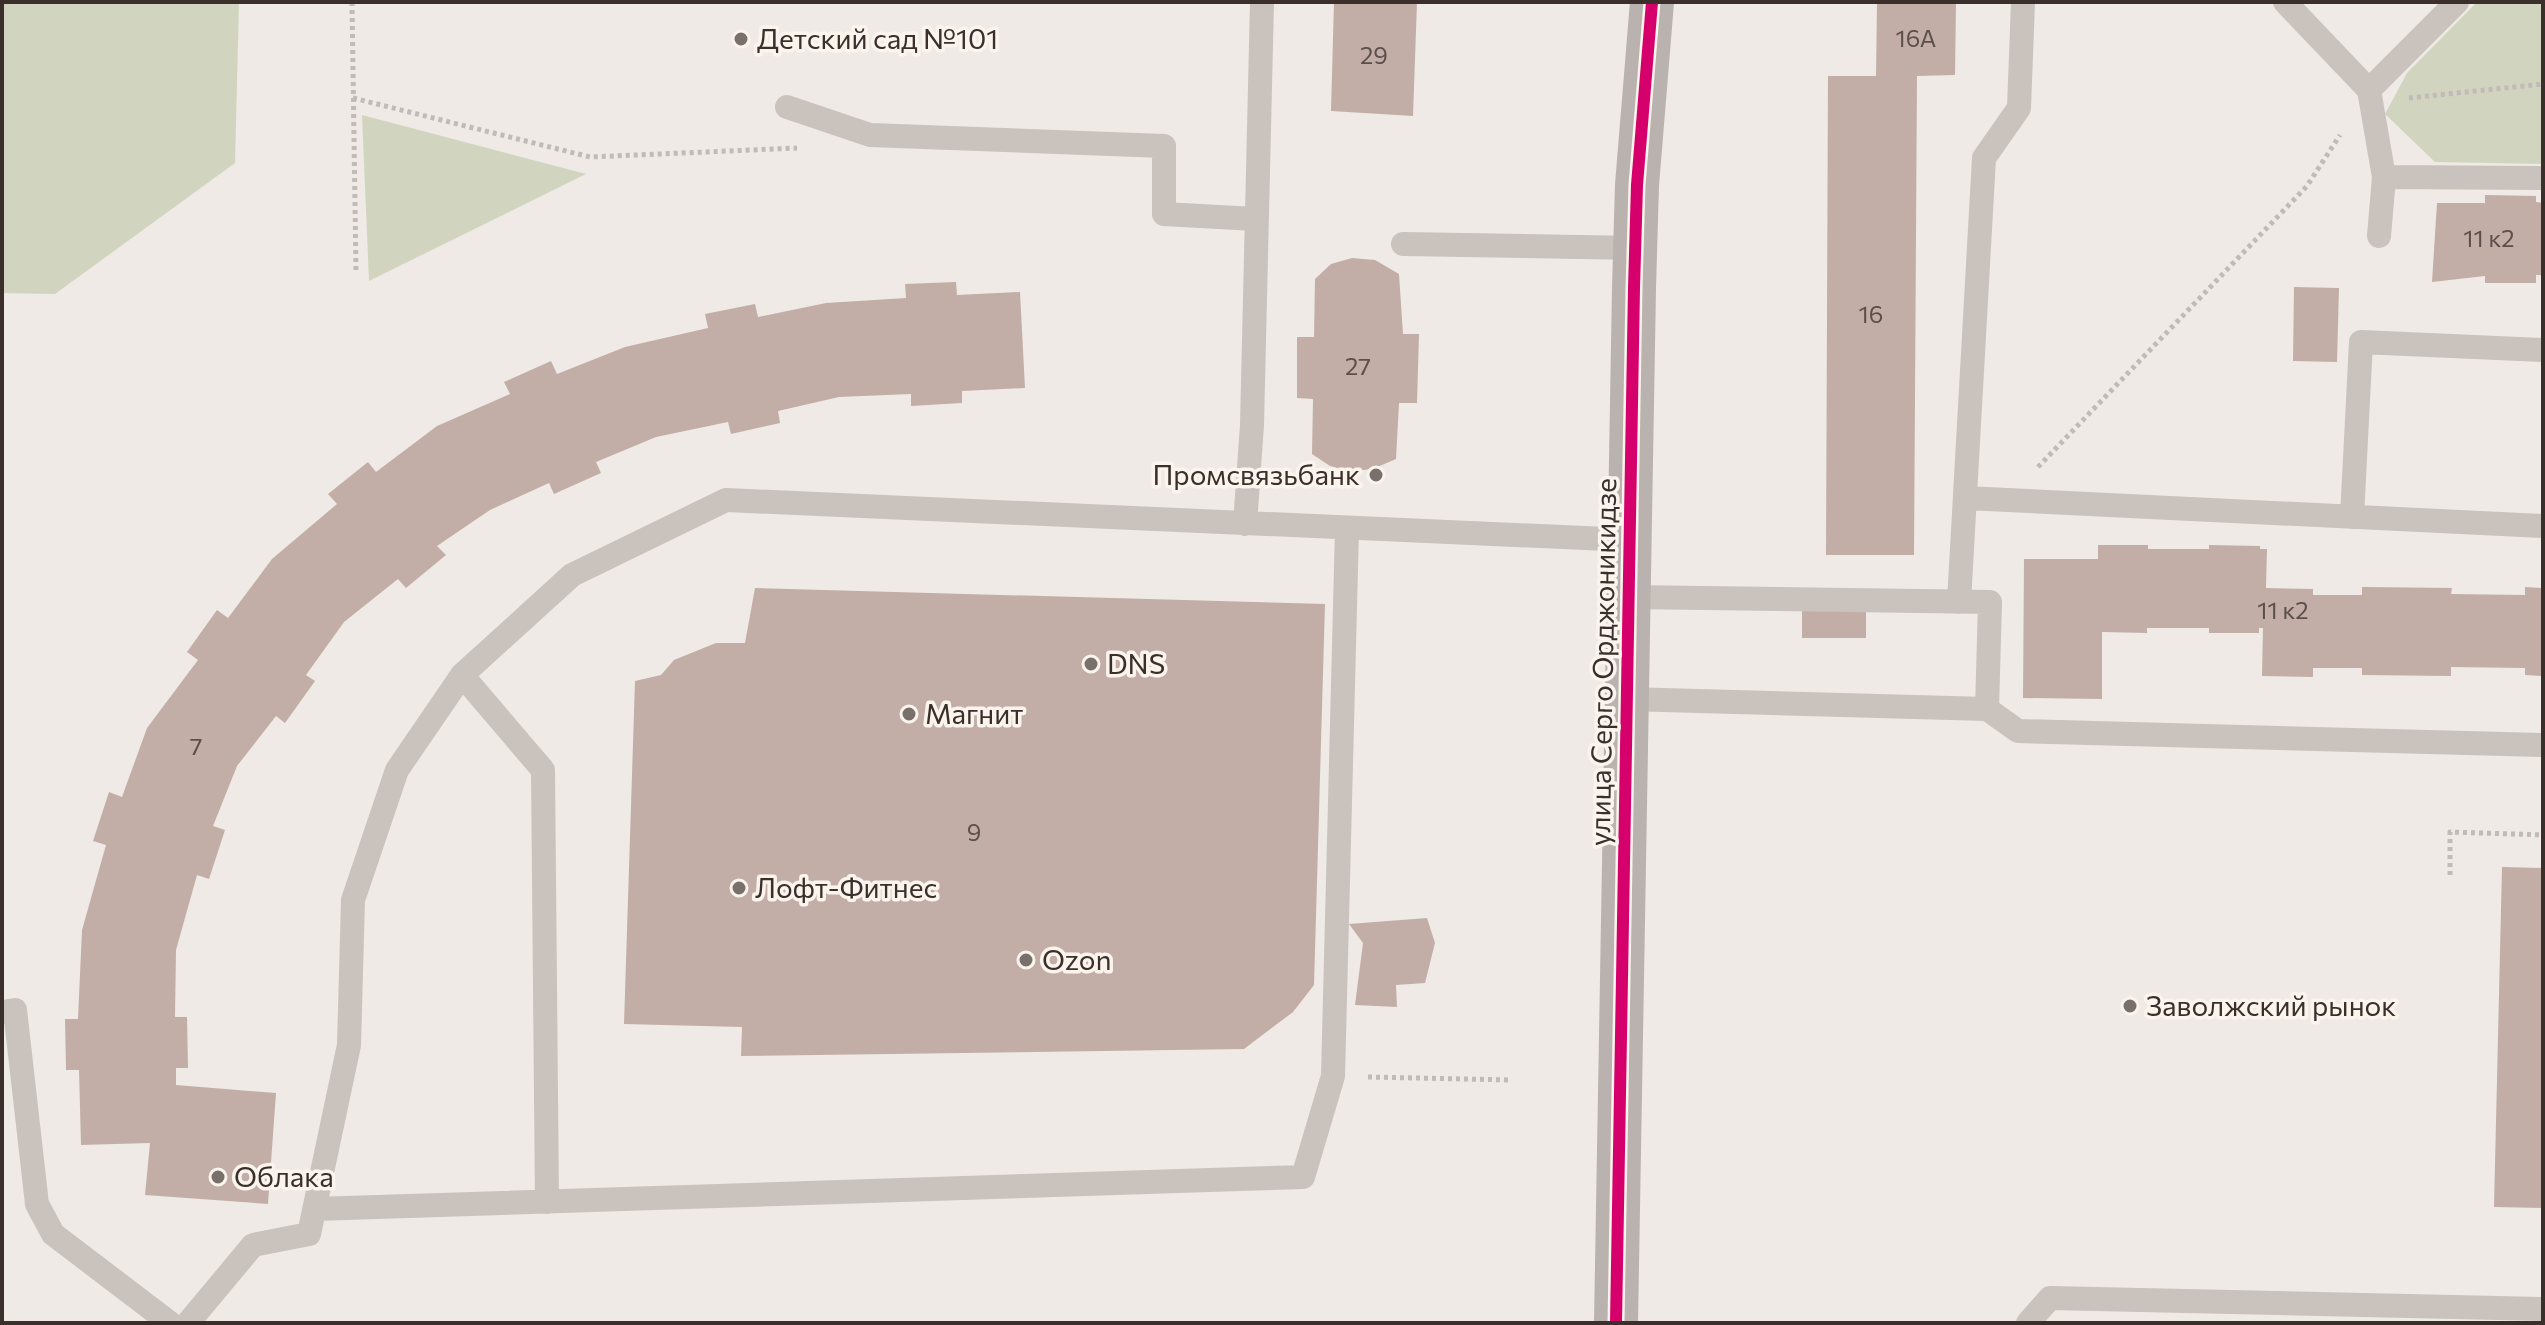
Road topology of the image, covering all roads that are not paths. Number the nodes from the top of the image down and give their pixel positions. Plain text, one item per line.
1 (1262, 2) edge
2 (1652, 2) edge
3 (2023, 2) edge
4 (2285, 2) edge
5 (2457, 2) edge
6 (2370, 96) junction
7 (787, 107) dead end
8 (2384, 177) junction
9 (2543, 178) edge
10 (1255, 219) junction
11 (2379, 236) dead end
12 (1403, 244) dead end
13 (1636, 248) junction
14 (2543, 350) edge
15 (1965, 498) junction
16 (2352, 517) junction
17 (1245, 524) junction
18 (2543, 526) edge
19 (1347, 529) junction
20 (1629, 540) junction
21 (1629, 597) junction
22 (1959, 602) junction
23 (462, 675) junction
24 (1627, 699) junction
25 (1987, 709) junction
26 (2543, 745) edge
27 (2, 1012) edge
28 (547, 1202) junction
29 (315, 1209) junction
30 (2543, 1309) edge
31 (170, 1323) edge
32 (188, 1323) edge
33 (1616, 1323) edge
34 (2028, 1323) edge

1 - 10 lane
2 - 13 street, улица Серго Орджоникидзе
3 - 15 lane
4 - 6 lane
5 - 6 lane
6 - 8 lane
7 - 10 lane
8 - 9 lane
8 - 11 lane
10 - 17 lane
12 - 13 lane
13 - 20 street, улица Серго Орджоникидзе
14 - 16 lane
15 - 16 lane
15 - 22 lane
16 - 18 lane
17 - 19 lane
17 - 23 lane
19 - 20 lane
19 - 28 lane
20 - 21 street, улица Серго Орджоникидзе
21 - 22 lane
21 - 24 street, улица Серго Орджоникидзе
22 - 25 lane
23 - 28 lane
23 - 29 lane
24 - 25 lane
24 - 33 street, улица Серго Орджоникидзе
25 - 26 lane
27 - 31 lane
28 - 29 lane
29 - 32 lane
30 - 34 lane

